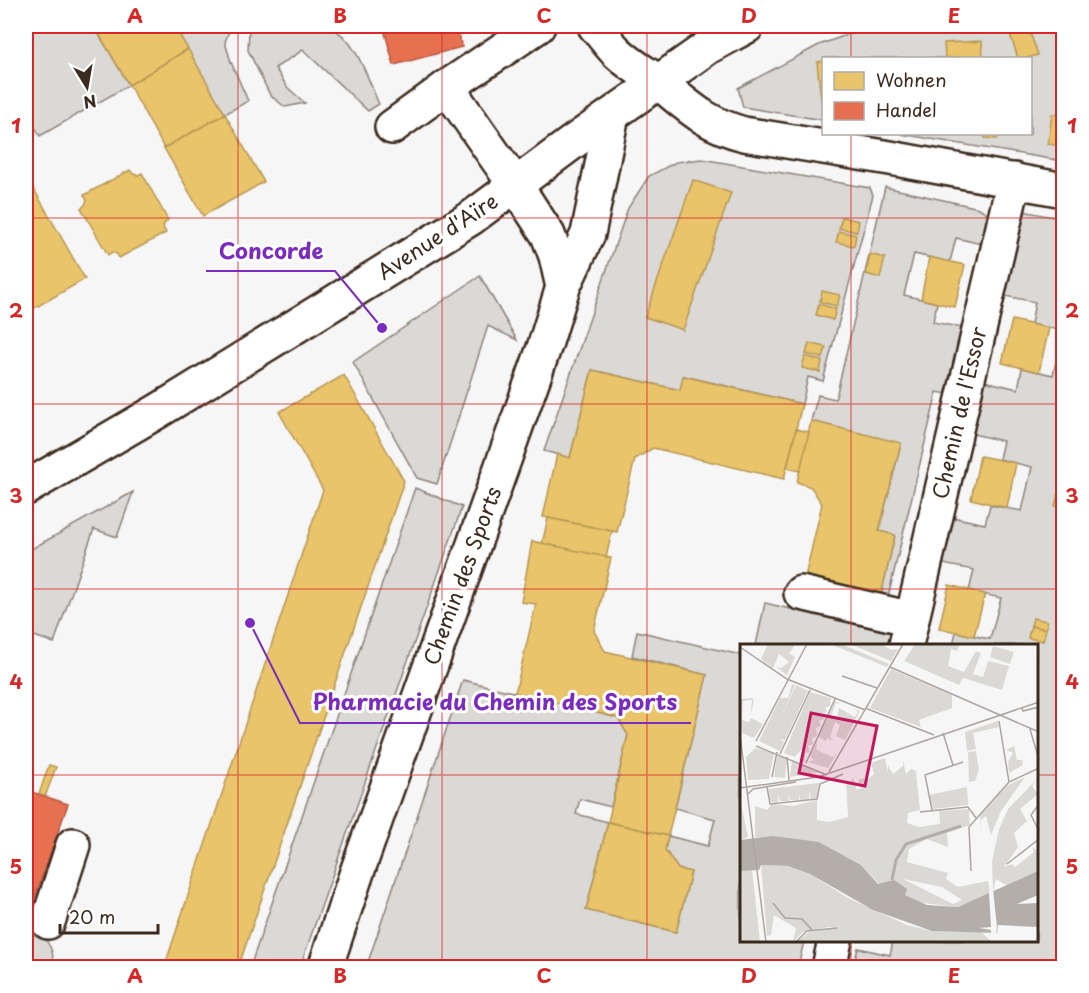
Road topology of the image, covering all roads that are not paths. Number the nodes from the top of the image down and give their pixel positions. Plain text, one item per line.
1 (538, 26) edge
2 (595, 26) edge
3 (747, 26) edge
4 (658, 82) junction
5 (447, 87) junction
6 (612, 115) junction
7 (392, 127) dead end
8 (1014, 180) junction
9 (516, 186) junction
10 (1064, 190) edge
11 (563, 286) junction
12 (26, 488) edge
13 (801, 593) dead end
14 (909, 632) edge
15 (73, 845) dead end
16 (48, 922) dead end
17 (835, 942) edge
18 (326, 968) edge
19 (829, 968) edge

1 - 5 street
2 - 4 street
3 - 4 street, Avenue d'Aïre
4 - 6 street, Avenue d'Aïre
4 - 8 street
5 - 7 street
5 - 9 street
6 - 9 street, Avenue d'Aïre
6 - 11 street, Chemin des Sports
8 - 10 street
8 - 14 street, Chemin de l'Essor
9 - 11 street
9 - 12 street, Avenue d'Aïre
11 - 18 street, Chemin des Sports
13 - 14 street
15 - 16 street
17 - 19 street

